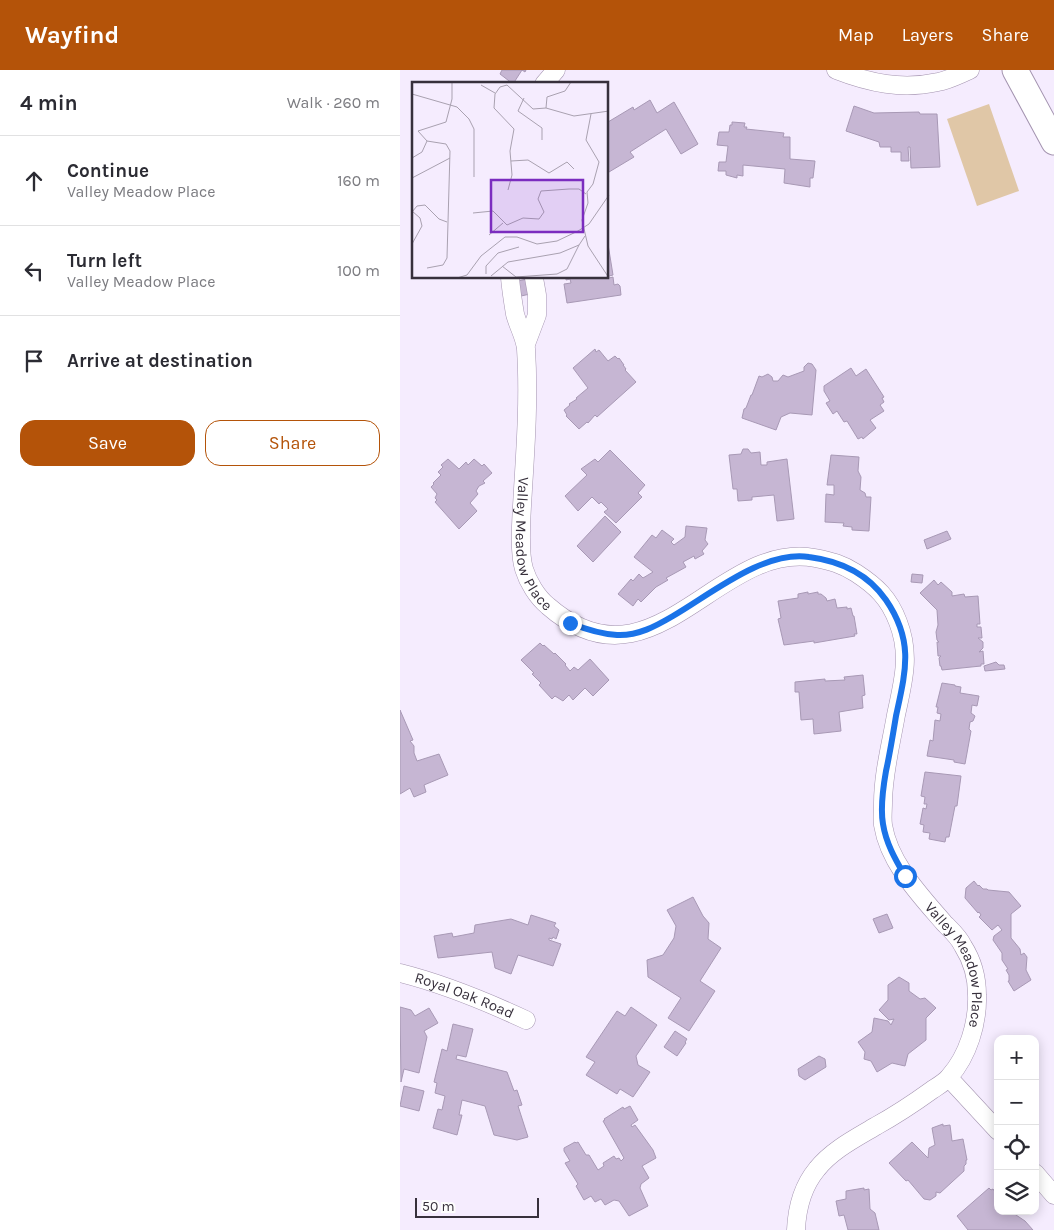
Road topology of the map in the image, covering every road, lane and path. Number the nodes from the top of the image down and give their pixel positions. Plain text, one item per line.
1 (556, 70) edge
2 (836, 70) edge
3 (970, 70) edge
4 (1015, 70) edge
5 (546, 82) edge
6 (1054, 142) edge
7 (510, 279) edge
8 (534, 279) edge
9 (537, 304) junction
10 (514, 305) junction
11 (526, 344) junction
12 (400, 973) edge
13 (526, 1020) dead end
14 (948, 1078) junction
15 (994, 1127) edge
16 (1039, 1178) edge
17 (1054, 1195) edge
18 (796, 1230) edge

1 - 5 street
2 - 3 street
4 - 6 main road
7 - 10 street, Valley Meadow Place
8 - 9 street, Valley Meadow Place
9 - 10 street
9 - 11 street, Valley Meadow Place
10 - 11 street, Valley Meadow Place
11 - 14 street, Valley Meadow Place
12 - 13 street, Royal Oak Road
14 - 15 street
14 - 18 street, Valley Meadow Place
16 - 17 street

